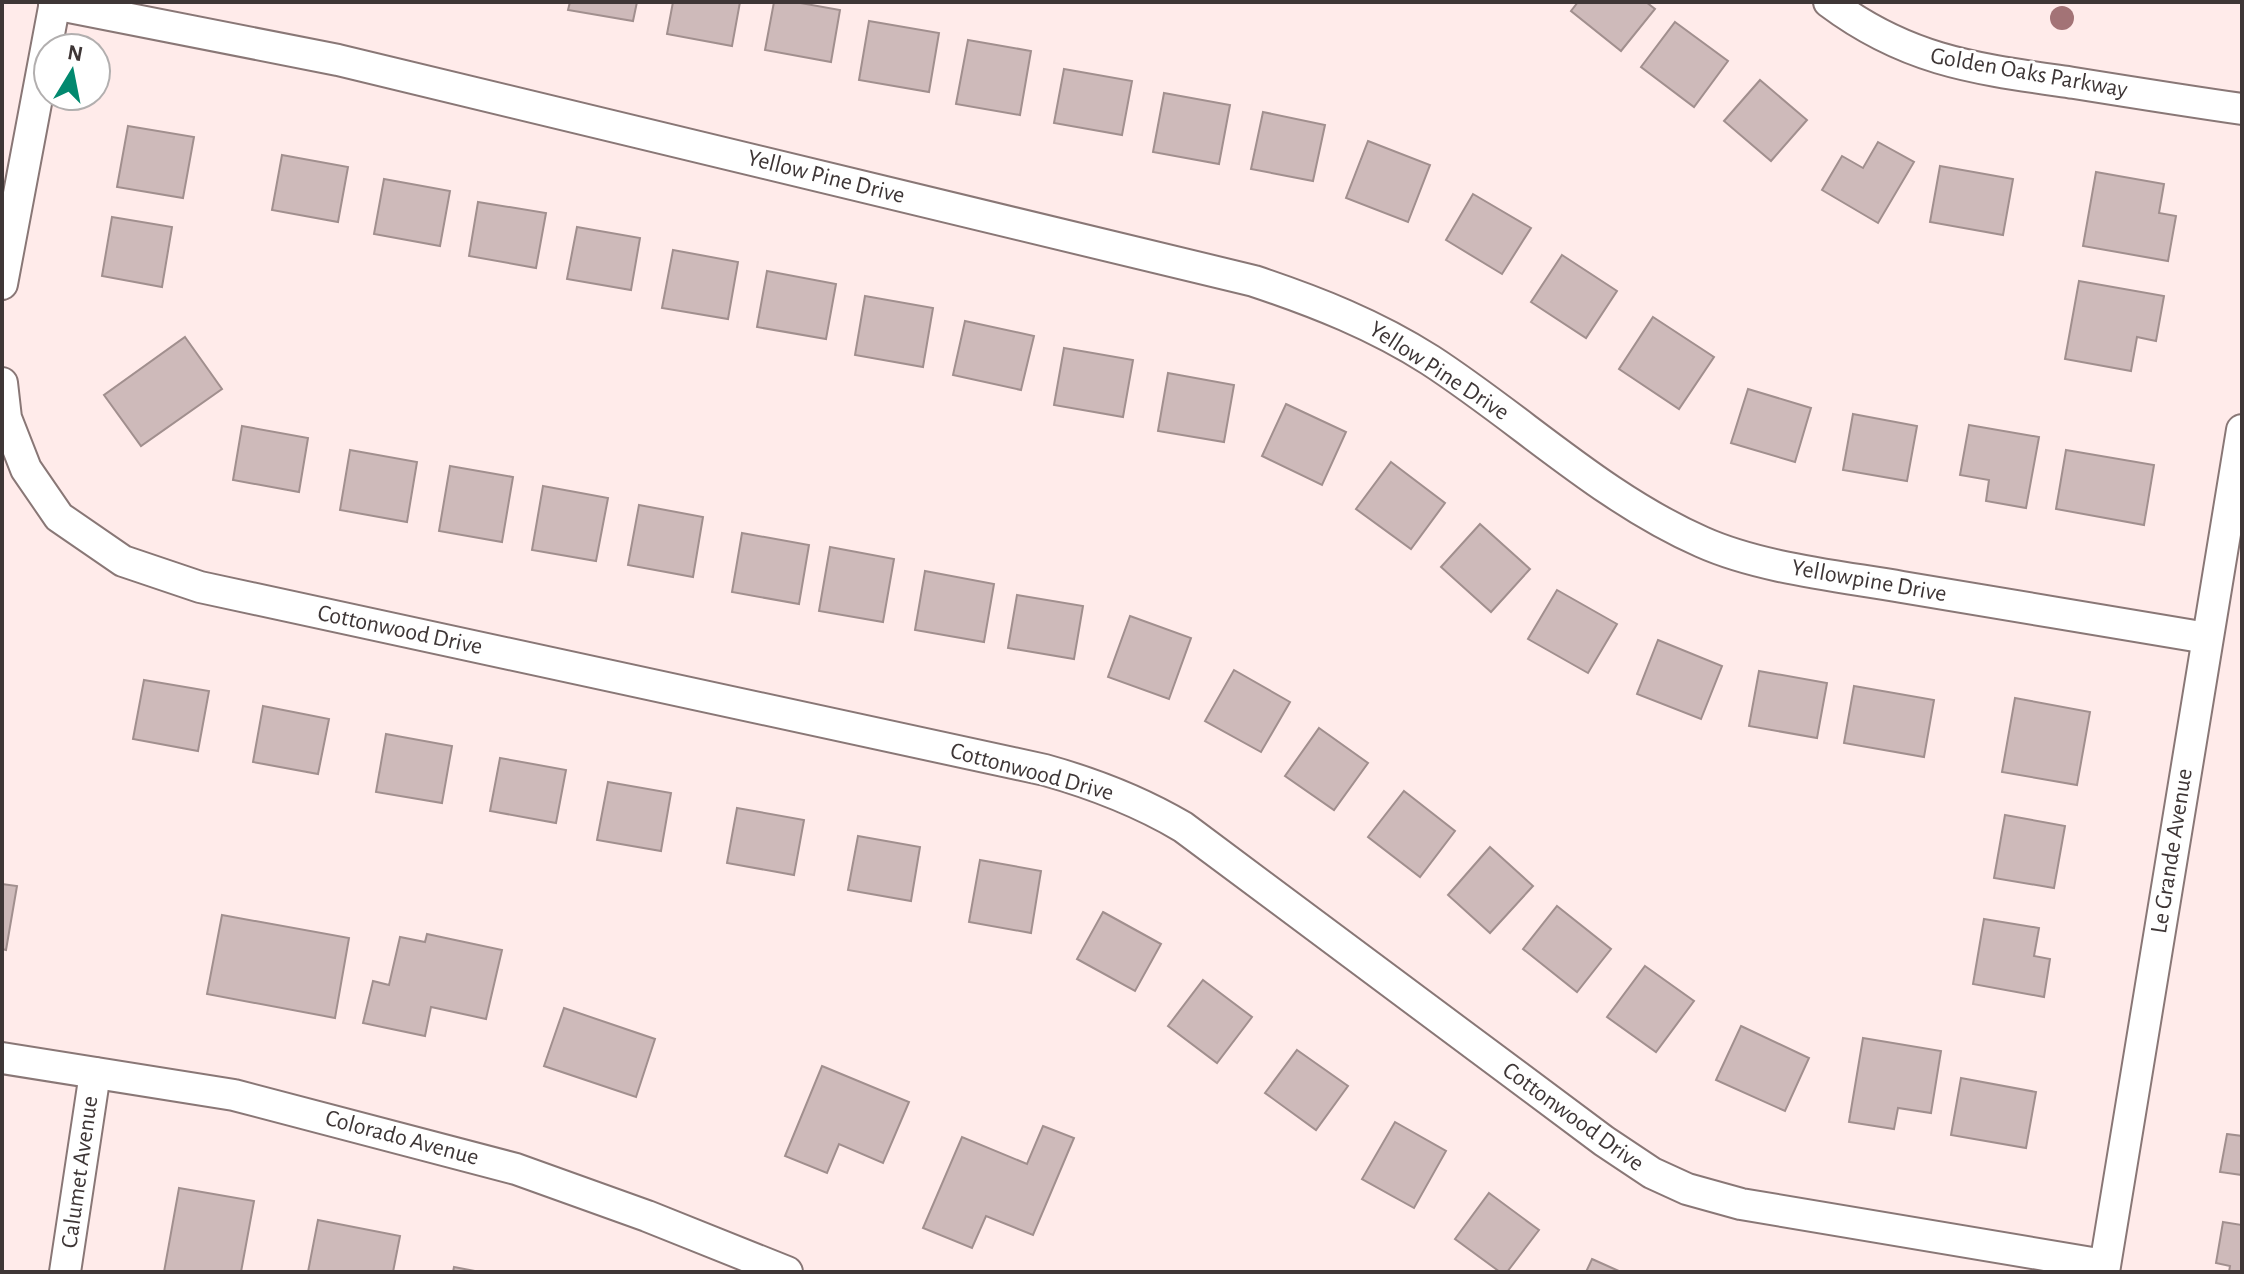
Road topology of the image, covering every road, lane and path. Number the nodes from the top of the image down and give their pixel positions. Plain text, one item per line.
1 (1829, 2) edge
2 (55, 3) edge
3 (2242, 109) edge
4 (2, 284) edge
5 (2, 383) edge
6 (2242, 430) edge
7 (1558, 451) joint
8 (2207, 638) junction
9 (2, 1058) edge
10 (95, 1073) junction
11 (2104, 1269) edge
12 (65, 1272) edge
13 (787, 1272) edge

1 - 3 street, Golden Oaks Parkway
2 - 4 street
2 - 7 street, Yellow Pine Drive
5 - 11 street, Cottonwood Drive
6 - 8 street, Le Grande Avenue
7 - 8 street, Yellowpine Drive
8 - 11 street, Le Grande Avenue
9 - 10 street, Colorado Avenue
10 - 12 street, Calumet Avenue
10 - 13 street, Colorado Avenue

